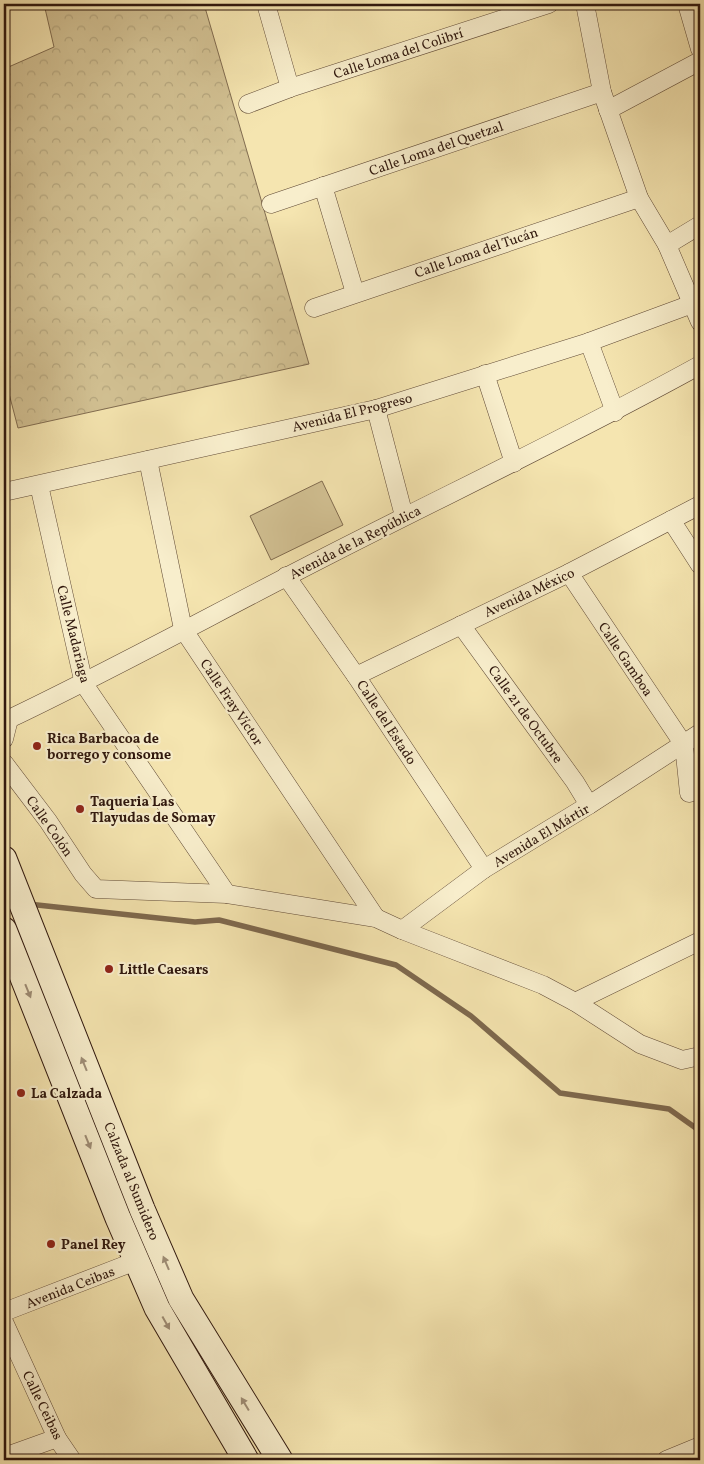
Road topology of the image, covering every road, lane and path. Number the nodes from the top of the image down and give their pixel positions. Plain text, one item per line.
1 (266, 4) edge
2 (549, 4) edge
3 (585, 4) edge
4 (687, 4) edge
5 (700, 49) edge
6 (700, 61) edge
7 (290, 88) junction
8 (602, 92) junction
9 (248, 104) dead end
10 (608, 110) junction
11 (323, 186) junction
12 (639, 198) junction
13 (270, 204) dead end
14 (700, 224) edge
15 (667, 245) junction
16 (355, 293) junction
17 (692, 304) junction
18 (314, 308) dead end
19 (700, 322) edge
20 (589, 342) junction
21 (700, 365) edge
22 (485, 374) junction
23 (376, 409) junction
24 (615, 412) junction
25 (148, 460) junction
26 (514, 463) junction
27 (39, 484) junction
28 (4, 492) edge
29 (700, 505) edge
30 (404, 516) junction
31 (671, 520) junction
32 (700, 565) edge
33 (570, 573) junction
34 (286, 576) junction
35 (461, 624) junction
36 (183, 629) junction
37 (356, 676) junction
38 (84, 684) junction
39 (6, 720) edge
40 (700, 732) edge
41 (4, 739) edge
42 (684, 745) junction
43 (4, 763) edge
44 (12, 787) edge
45 (695, 791) edge
46 (589, 805) junction
47 (5, 863) edge
48 (484, 869) junction
49 (227, 894) junction
50 (376, 918) junction
51 (402, 930) junction
52 (700, 941) edge
53 (7, 944) edge
54 (574, 1002) junction
55 (700, 1056) edge
56 (142, 1209) junction
57 (118, 1218) junction
58 (136, 1262) junction
59 (4, 1312) edge
60 (4, 1322) edge
61 (262, 1430) junction
62 (57, 1438) junction
63 (700, 1446) edge
64 (242, 1453) edge
65 (4, 1457) edge
66 (72, 1460) edge
67 (280, 1460) edge
68 (666, 1460) edge

1 - 7 street
2 - 7 street, Calle Loma del Colibrí
3 - 8 street
4 - 5 street
6 - 10 street
7 - 9 street, Calle Loma del Colibrí
8 - 10 street
8 - 11 street, Calle Loma del Quetzal
10 - 12 street
11 - 13 street, Calle Loma del Quetzal
11 - 16 street
12 - 15 street
12 - 16 street, Calle Loma del Tucán
14 - 15 street
15 - 17 street
16 - 18 street, Calle Loma del Tucán
17 - 19 street
17 - 20 street, Avenida El Progreso
20 - 22 street, Avenida El Progreso
20 - 24 street
21 - 24 street, Avenida de la República
22 - 23 street, Avenida El Progreso
22 - 26 street
23 - 25 street, Avenida El Progreso
23 - 30 street
24 - 26 street, Avenida de la República
25 - 27 street, Avenida El Progreso
25 - 36 street, Calle Fray Víctor
26 - 30 street, Avenida de la República
27 - 28 street, Avenida El Progreso
27 - 38 street, Calle Madariaga
29 - 31 street, Avenida México
30 - 34 street, Avenida de la República
31 - 32 street
31 - 33 street, Avenida México
33 - 35 street, Avenida México
33 - 42 street, Calle Gamboa
34 - 36 street, Avenida de la República
34 - 37 street, Calle del Estado
35 - 37 street, Avenida México
35 - 46 street, Calle 21 de Octubre
36 - 38 street, Avenida de la República
36 - 50 street, Calle Fray Víctor
37 - 48 street, Calle del Estado
38 - 39 street, Avenida de la República
38 - 49 street, Calle Madariaga
39 - 41 street, Avenida de la República
40 - 42 street, Avenida El Mártir
42 - 45 street
42 - 46 street, Avenida El Mártir
43 - 44 street, Calle Colón
44 - 49 street, Calle Colón
46 - 48 street, Avenida El Mártir
56 -> 47 main road, Calzada al Sumidero
48 - 51 street, Avenida El Mártir
49 - 50 street
50 - 51 street
51 - 54 street
52 - 54 street
53 -> 57 main road, Calzada al Sumidero
54 - 55 street
56 - 57 main road
61 -> 56 main road, Calzada al Sumidero
57 - 58 main road, Calzada al Sumidero
58 - 59 street, Avenida Ceibas
58 -> 64 main road, Calzada al Sumidero
60 - 62 street, Calle Ceibas
61 - 64 main road
61 - 67 main road, Calzada al Sumidero
62 - 65 street
62 - 66 street, Calle Ceibas
63 - 68 street

